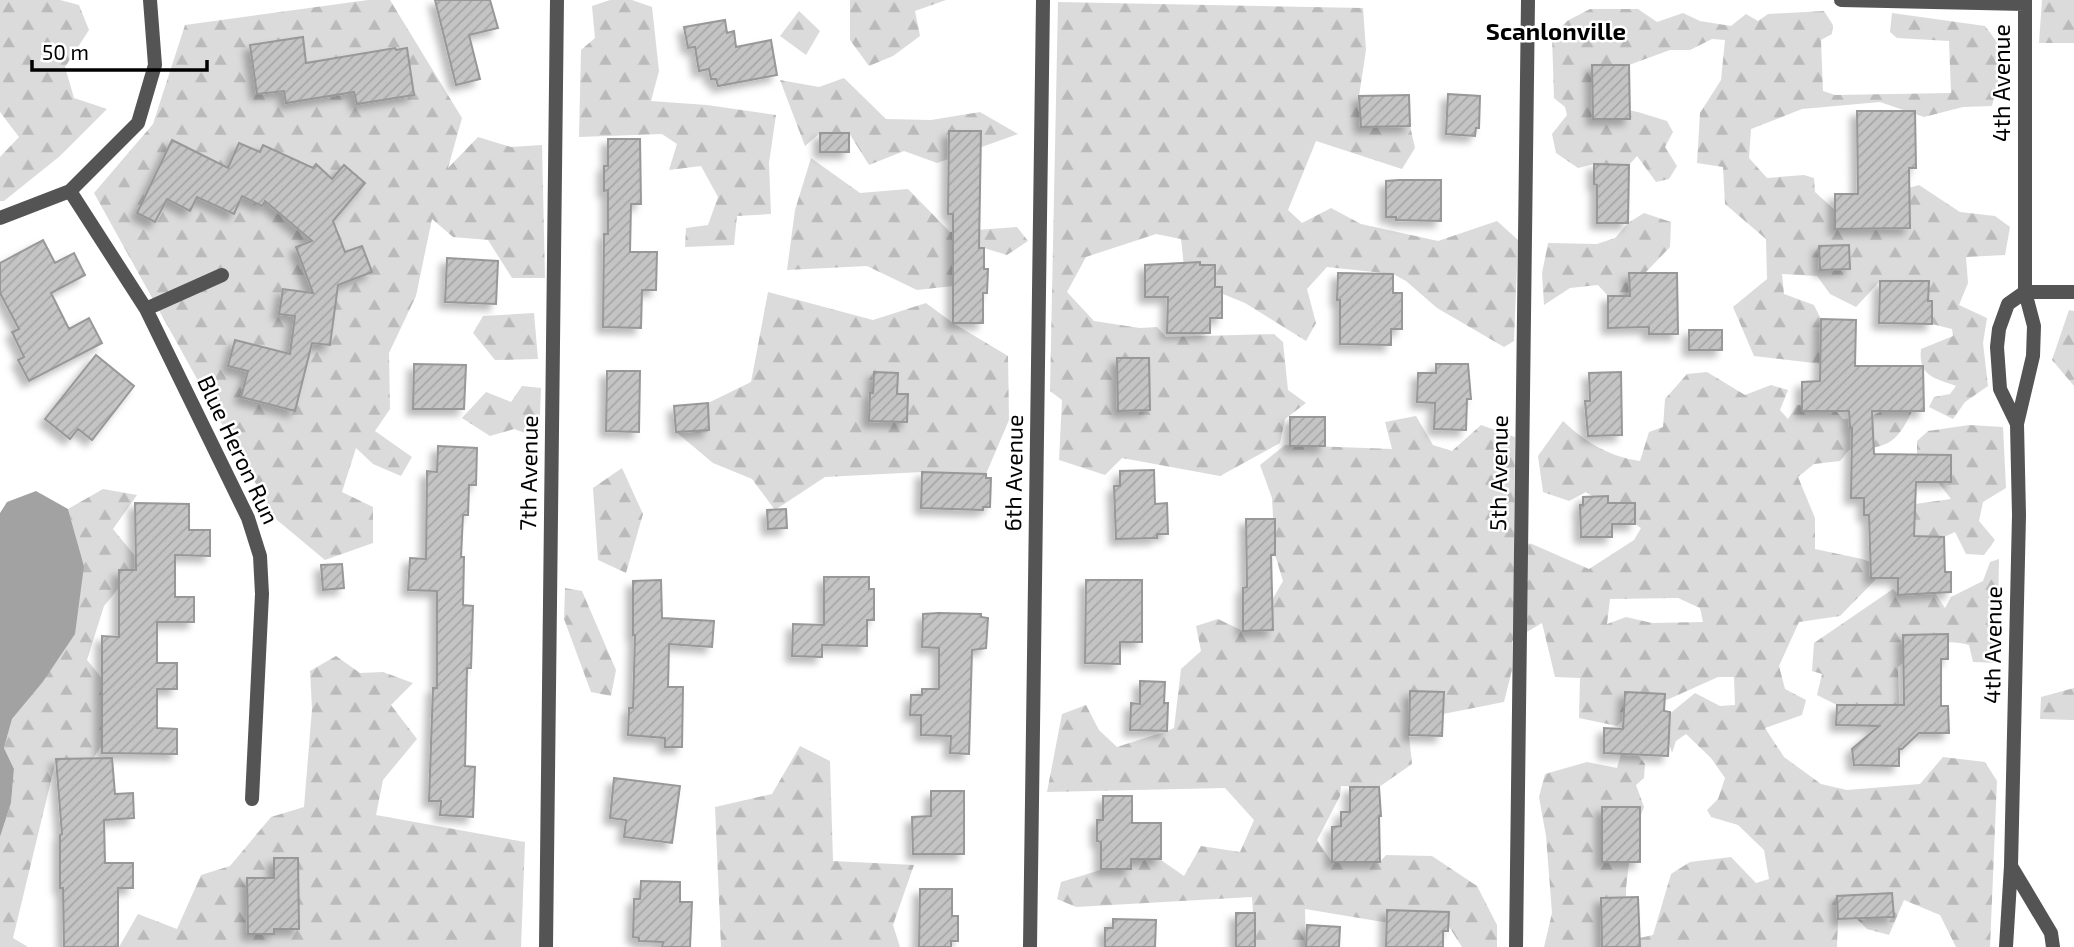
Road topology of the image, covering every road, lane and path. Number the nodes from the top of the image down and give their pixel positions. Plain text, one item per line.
1 (150, 0) edge
2 (557, 0) edge
3 (1043, 0) edge
4 (1528, 0) edge
5 (1840, 0) edge
6 (2025, 2) edge
7 (70, 191) junction
8 (0, 218) edge
9 (222, 275) dead end
10 (2025, 292) junction
11 (2074, 292) edge
12 (146, 309) junction
13 (2017, 425) junction
14 (252, 799) dead end
15 (2011, 866) junction
16 (546, 947) edge
17 (1030, 947) edge
18 (1516, 947) edge
19 (2006, 947) edge
20 (2053, 947) edge

1 - 7 street
2 - 16 street, 7th Avenue
3 - 17 street, 6th Avenue
4 - 18 street, 5th Avenue
5 - 6 street
6 - 10 street, 4th Avenue
7 - 8 street
7 - 12 street, Blue Heron Run
9 - 12 street
10 - 11 street
10 - 13 street, 4th Avenue
10 - 13 street, 4th Avenue
12 - 14 street, Blue Heron Run
13 - 15 street, 4th Avenue
15 - 19 street, 4th Avenue
15 - 20 street

